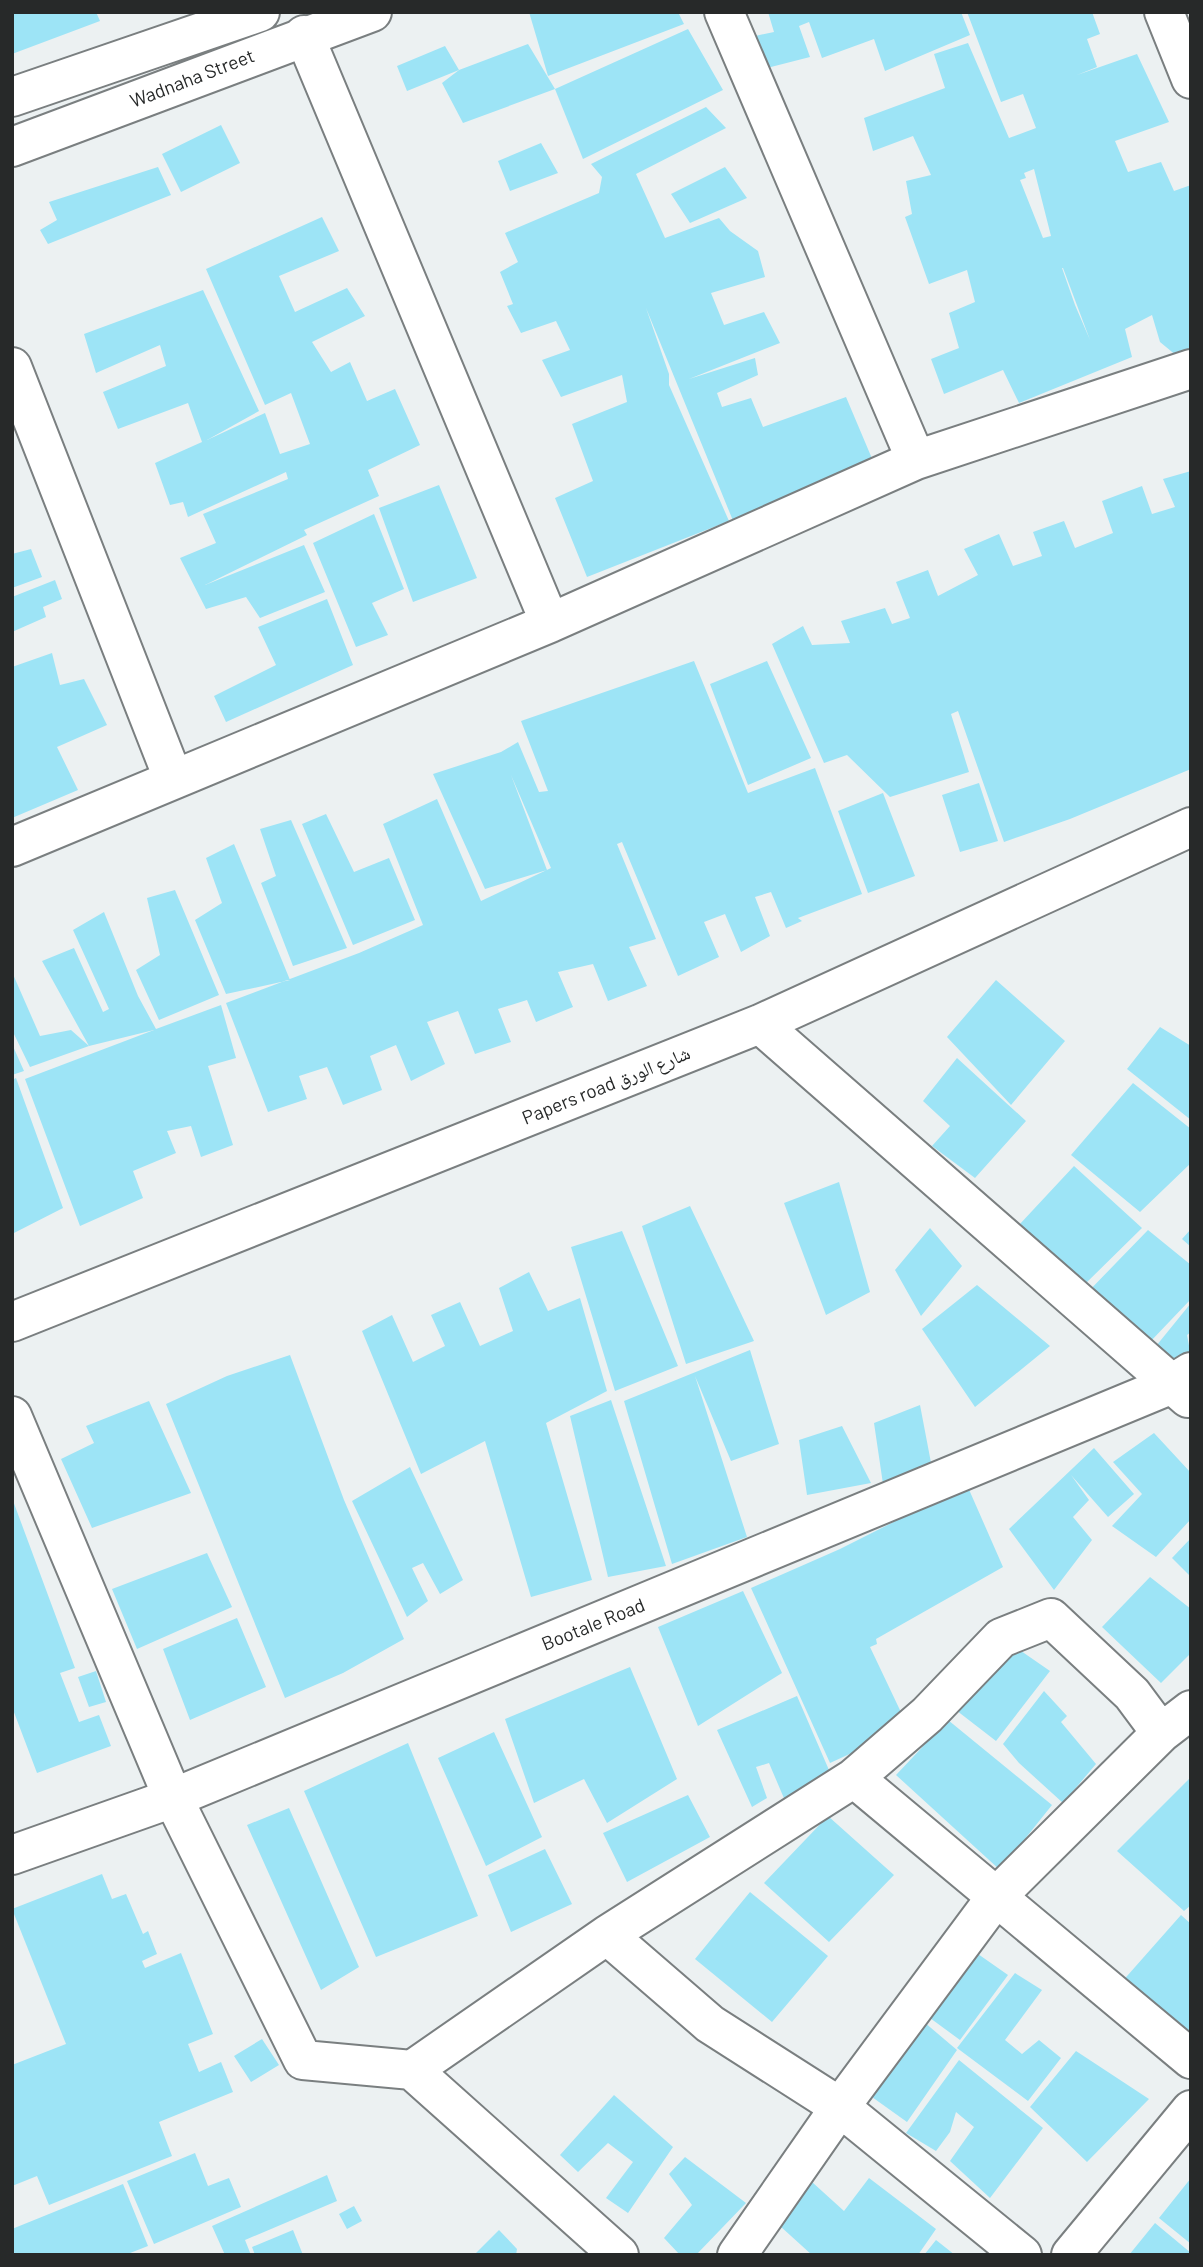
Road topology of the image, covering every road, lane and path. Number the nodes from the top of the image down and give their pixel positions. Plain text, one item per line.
1 (260, 12) edge
2 (372, 12) edge
3 (724, 12) edge
4 (1164, 12) edge
5 (304, 35) junction
6 (1191, 79) edge
7 (12, 97) edge
8 (12, 147) edge
9 (12, 368) edge
10 (1191, 369) edge
11 (915, 460) junction
12 (550, 623) junction
13 (173, 778) junction
14 (1191, 827) edge
15 (12, 847) edge
16 (760, 1024) junction
17 (12, 1322) edge
18 (1184, 1386) edge
19 (12, 1416) edge
20 (1191, 1710) edge
21 (1161, 1733) junction
22 (854, 1778) junction
23 (173, 1798) junction
24 (12, 1855) edge
25 (996, 1897) junction
26 (607, 1935) junction
27 (1191, 2059) edge
28 (412, 2070) junction
29 (840, 2107) junction
30 (1191, 2110) edge
31 (619, 2255) edge
32 (737, 2255) edge
33 (1022, 2255) edge
34 (1071, 2255) edge

1 - 7 street
2 - 5 street, Wadnaha Street
3 - 11 street
4 - 6 street
5 - 8 street, Wadnaha Street
5 - 12 street
9 - 13 street
10 - 11 street
11 - 12 street
12 - 13 street
13 - 15 street
14 - 16 street, Papers road شارع الورق
16 - 17 street, Papers road شارع الورق
16 - 18 street
18 - 23 street, Bootale Road
19 - 23 street
20 - 21 street
21 - 22 street
21 - 25 street
22 - 25 street
22 - 26 street
23 - 24 street, Bootale Road
23 - 28 street
25 - 27 street
25 - 29 street
26 - 28 street
26 - 29 street
28 - 31 street
29 - 32 street
29 - 33 street
30 - 34 street

